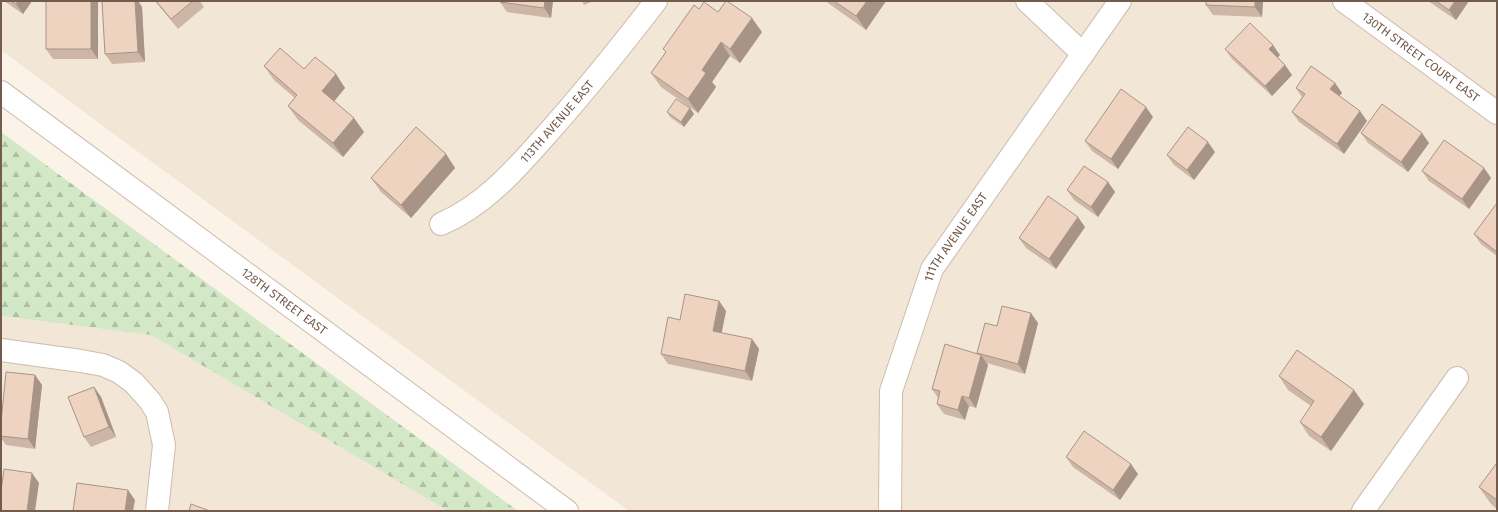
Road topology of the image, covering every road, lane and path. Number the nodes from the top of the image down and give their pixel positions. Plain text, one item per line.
1 (656, 1) edge
2 (1027, 1) edge
3 (1120, 1) edge
4 (1344, 1) edge
5 (1083, 54) junction
6 (1, 92) edge
7 (1497, 113) edge
8 (441, 224) dead end
9 (1, 350) edge
10 (1457, 378) dead end
11 (157, 511) edge
12 (567, 511) edge
13 (890, 511) edge
14 (1363, 511) edge

1 - 8 street, 113TH AVENUE EAST
2 - 5 street
3 - 5 street, 111TH AVENUE EAST
4 - 7 street, 130TH STREET COURT EAST
5 - 13 street, 111TH AVENUE EAST
6 - 12 street, 128TH STREET EAST
9 - 11 street
10 - 14 street

